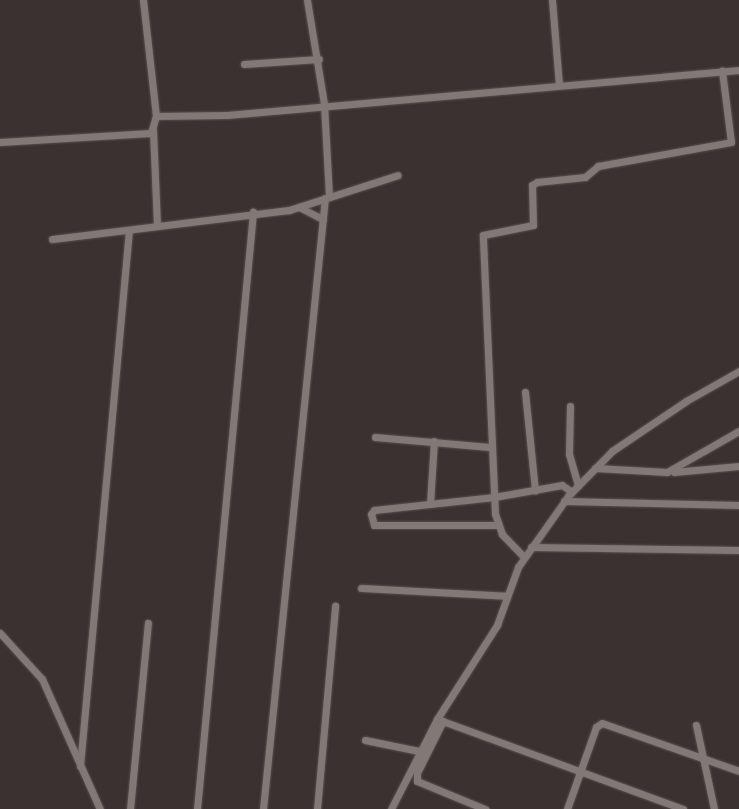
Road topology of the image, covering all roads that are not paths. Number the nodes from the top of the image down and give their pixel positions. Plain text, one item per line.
1 (143, 0) edge
2 (307, 0) edge
3 (552, 0) edge
4 (319, 59) junction
5 (244, 64) dead end
6 (739, 70) edge
7 (722, 71) junction
8 (559, 85) junction
9 (324, 104) junction
10 (156, 116) junction
11 (153, 130) junction
12 (0, 142) edge
13 (735, 142) edge
14 (398, 175) dead end
15 (327, 197) junction
16 (299, 207) junction
17 (253, 212) junction
18 (322, 219) junction
19 (157, 226) junction
20 (129, 230) junction
21 (52, 239) dead end
22 (739, 371) edge
23 (525, 392) dead end
24 (570, 406) dead end
25 (739, 432) edge
26 (375, 437) dead end
27 (434, 441) junction
28 (490, 447) junction
29 (739, 466) edge
30 (595, 468) junction
31 (666, 472) junction
32 (575, 489) junction
33 (535, 490) junction
34 (494, 497) junction
35 (564, 501) junction
36 (430, 504) junction
37 (739, 505) edge
38 (498, 525) junction
39 (531, 547) junction
40 (739, 550) edge
41 (524, 557) junction
42 (360, 588) dead end
43 (506, 596) junction
44 (335, 606) dead end
45 (148, 623) dead end
46 (0, 633) edge
47 (440, 720) junction
48 (696, 726) dead end
49 (365, 740) dead end
50 (419, 751) junction
51 (703, 759) junction
52 (80, 766) junction
53 (739, 771) edge
54 (581, 772) junction
55 (100, 809) edge
56 (130, 809) edge
57 (197, 809) edge
58 (263, 809) edge
59 (317, 809) edge
60 (390, 809) edge
61 (484, 809) edge
62 (567, 809) edge
63 (683, 809) edge
64 (714, 809) edge

1 - 10 street
2 - 4 street
3 - 8 street
4 - 5 street
4 - 9 street
6 - 7 street
7 - 8 street
7 - 13 street
8 - 9 street
9 - 10 street
9 - 15 street
10 - 11 street
11 - 12 street
11 - 19 street
13 - 28 street
14 - 15 street
15 - 16 street
15 - 18 street
16 - 17 street
16 - 18 street
17 - 19 street
17 - 57 street
18 - 58 street
19 - 20 street
20 - 21 street
20 - 52 street
22 - 30 street
23 - 33 street
24 - 32 street
25 - 31 street
26 - 27 street
27 - 28 street
27 - 36 street
28 - 34 street
29 - 31 street
30 - 31 street
30 - 32 street
32 - 33 street
32 - 35 street
33 - 34 street
34 - 36 street
34 - 38 street
35 - 37 street
35 - 39 street
36 - 38 street
38 - 41 street
39 - 40 street
39 - 41 street
41 - 43 street
42 - 43 street
43 - 47 street
44 - 59 street
45 - 56 street
46 - 52 street
47 - 50 street
47 - 54 street
47 - 61 street
48 - 51 street
49 - 50 street
50 - 60 street
51 - 53 street
51 - 54 street
51 - 64 street
52 - 55 street
54 - 62 street
54 - 63 street

